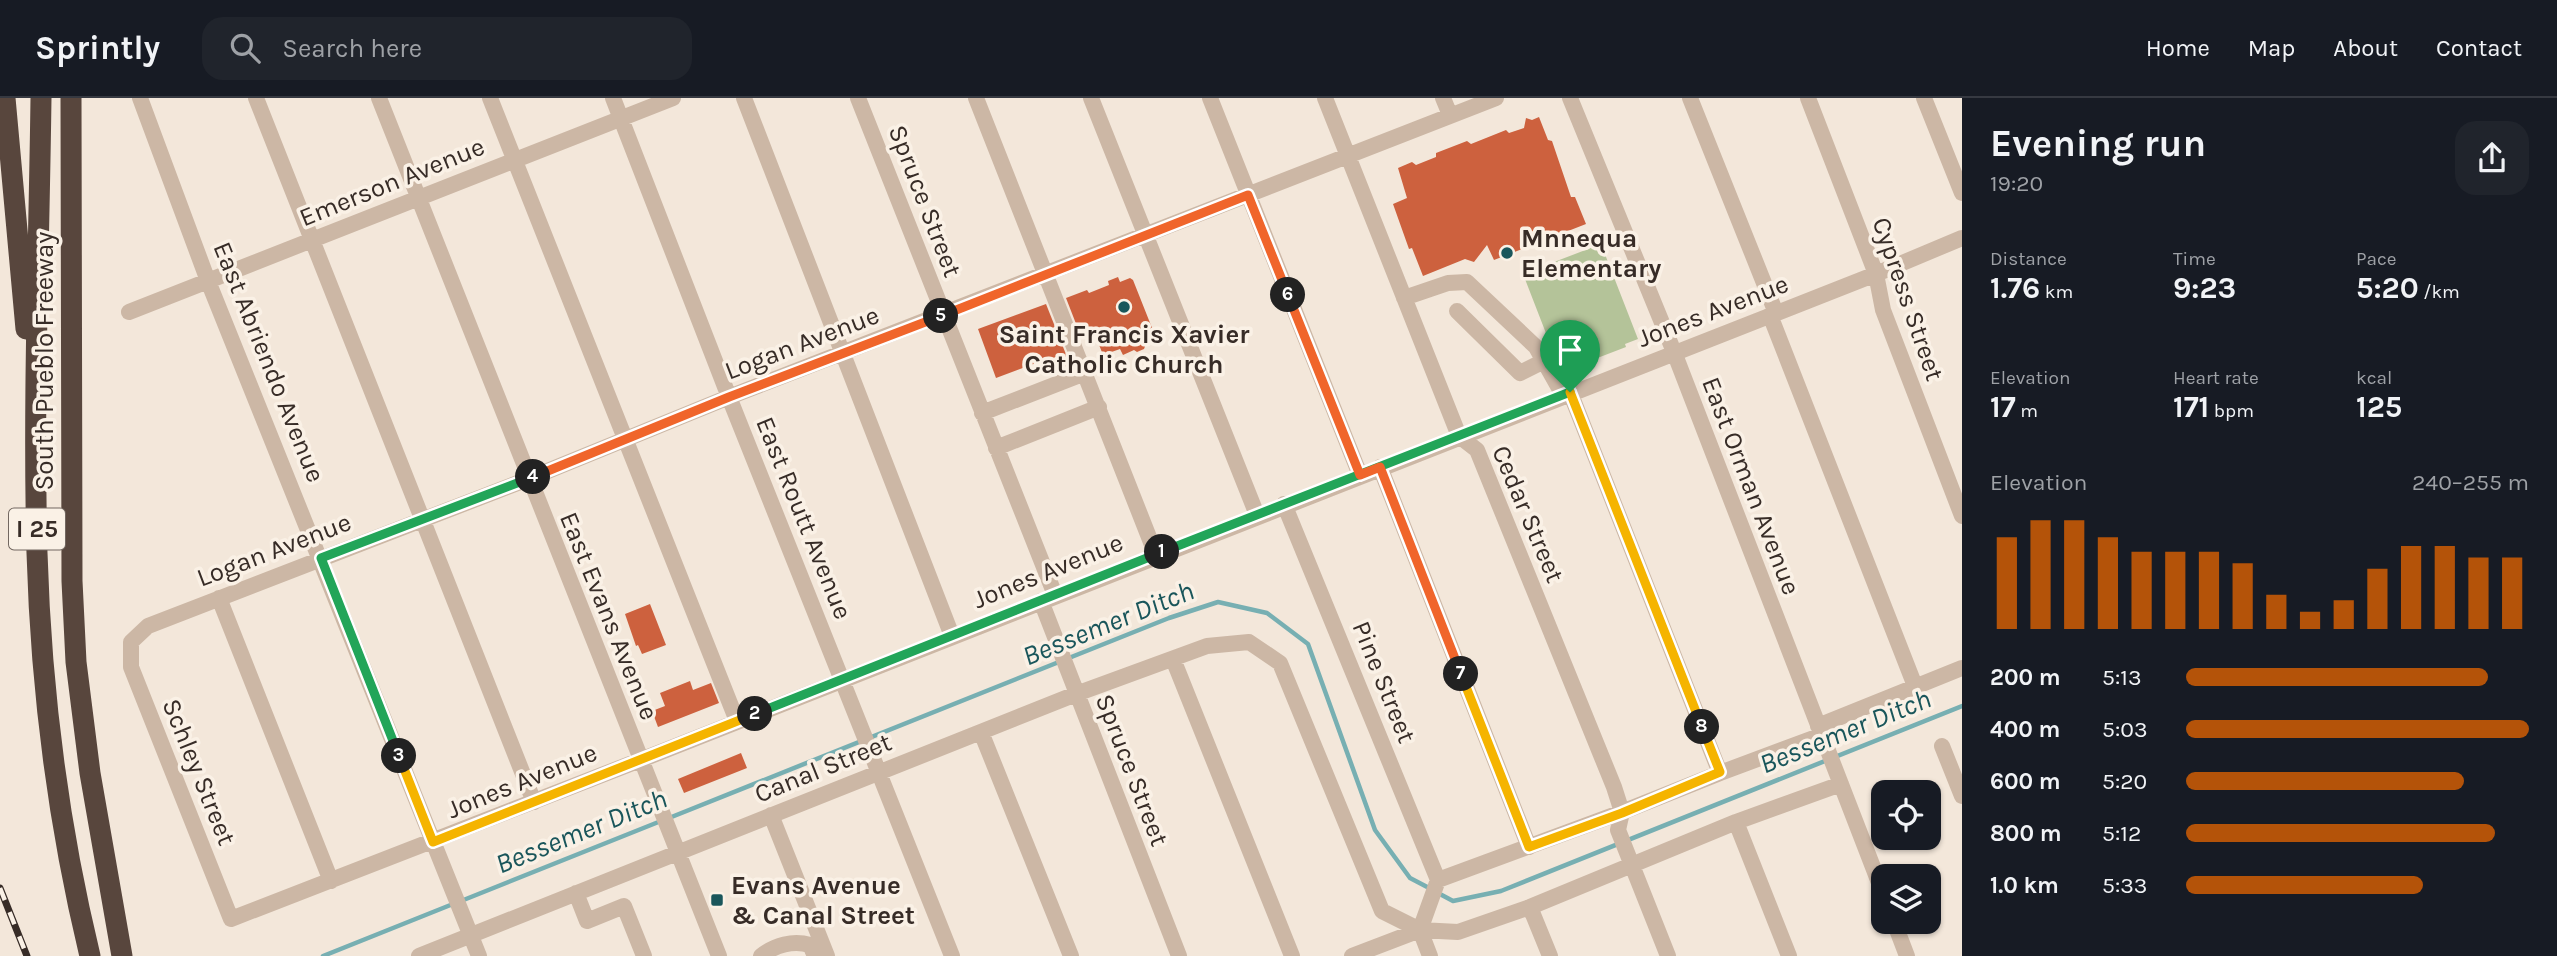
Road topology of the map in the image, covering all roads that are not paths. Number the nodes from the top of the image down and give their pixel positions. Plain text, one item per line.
1 (5, 98) edge
2 (41, 98) edge
3 (71, 98) edge
4 (80, 98) edge
5 (140, 98) edge
6 (256, 98) edge
7 (379, 98) edge
8 (490, 98) edge
9 (613, 98) edge
10 (673, 98) edge
11 (744, 98) edge
12 (859, 98) edge
13 (976, 98) edge
14 (1091, 98) edge
15 (1210, 98) edge
16 (1325, 98) edge
17 (1443, 98) edge
18 (1496, 98) edge
19 (1570, 98) edge
20 (1690, 98) edge
21 (1808, 98) edge
22 (1924, 98) edge
23 (1450, 116) junction
24 (621, 118) junction
25 (1347, 155) junction
26 (514, 160) junction
27 (73, 166) junction
28 (1962, 193) edge
29 (1248, 195) junction
30 (417, 199) junction
31 (1146, 235) junction
32 (1962, 238) edge
33 (313, 240) junction
34 (1046, 273) junction
35 (1876, 274) junction
36 (208, 281) junction
37 (1404, 298) junction
38 (1457, 311) dead end
39 (129, 312) dead end
40 (1773, 314) junction
41 (943, 315) junction
42 (1674, 352) junction
43 (844, 353) junction
44 (1544, 361) junction
45 (1085, 373) junction
46 (1567, 394) junction
47 (729, 397) junction
48 (1098, 407) junction
49 (982, 412) junction
50 (1459, 436) junction
51 (625, 439) junction
52 (996, 448) junction
53 (1380, 467) junction
54 (36, 474) junction
55 (1360, 475) junction
56 (528, 479) junction
57 (1284, 504) junction
58 (1257, 515) junction
59 (1962, 516) edge
60 (424, 519) junction
61 (1156, 555) junction
62 (321, 558) junction
63 (219, 598) junction
64 (1048, 598) junction
65 (952, 636) junction
66 (131, 642) joint
67 (1173, 659) junction
68 (1962, 668) edge
69 (842, 679) junction
70 (1916, 686) junction
71 (1076, 694) junction
72 (737, 721) junction
73 (1820, 730) junction
74 (981, 732) junction
75 (1942, 746) dead end
76 (641, 760) junction
77 (1720, 772) junction
78 (878, 773) junction
79 (1841, 784) junction
80 (1962, 796) edge
81 (534, 802) junction
82 (1622, 813) junction
83 (771, 815) junction
84 (1736, 822) junction
85 (433, 842) junction
86 (1529, 847) junction
87 (678, 852) junction
88 (1631, 863) junction
89 (1872, 864) edge
90 (1438, 880) junction
91 (331, 881) junction
92 (576, 892) junction
93 (1530, 907) junction
94 (231, 919) joint
95 (1420, 930) junction
96 (1899, 934) edge
97 (471, 935) junction
98 (90, 956) edge
99 (122, 956) edge
100 (419, 956) edge
101 (480, 956) edge
102 (644, 956) edge
103 (719, 956) edge
104 (761, 956) edge
105 (775, 956) edge
106 (814, 956) edge
107 (827, 956) edge
108 (952, 956) edge
109 (1071, 956) edge
110 (1179, 956) edge
111 (1292, 956) edge
112 (1352, 956) edge
113 (1430, 956) edge
114 (1550, 956) edge
115 (1668, 956) edge
116 (1789, 956) edge
117 (1907, 956) edge

1 - 54 highway
2 - 54 highway, South Pueblo Freeway / I 25
3 - 27 highway, South Pueblo Freeway / I 25
4 - 27 highway
5 - 36 street, East Abriendo Avenue
6 - 33 street
7 - 30 street, East Evans Avenue
8 - 26 street
9 - 24 street, East Routt Avenue
10 - 24 street, Emerson Avenue
11 - 43 street
12 - 41 street, Spruce Street
13 - 34 street
14 - 31 street
15 - 29 street
16 - 25 street, Cedar Street
17 - 23 street
18 - 23 street, Logan Avenue
19 - 42 street, East Orman Avenue
20 - 40 street
21 - 35 street, Cypress Street
22 - 28 street
23 - 25 street, Logan Avenue
24 - 26 street, Emerson Avenue
24 - 47 street, East Routt Avenue
25 - 29 street, Logan Avenue
25 - 37 street, Cedar Street
26 - 30 street, Emerson Avenue
26 - 51 street
27 - 99 highway, South Pueblo Freeway / I 25
29 - 31 street, Logan Avenue
29 - 55 street
30 - 33 street, Emerson Avenue
30 - 56 street, East Evans Avenue
31 - 34 street, Logan Avenue
31 - 58 street
32 - 35 street, Jones Avenue
33 - 36 street, Emerson Avenue
33 - 60 street
34 - 41 street, Logan Avenue
34 - 45 street
35 - 40 street, Jones Avenue
35 - 59 street, Cypress Street
36 - 39 street, Emerson Avenue
36 - 62 street, East Abriendo Avenue
37 - 44 street
37 - 50 street, Cedar Street
38 - 44 street
40 - 42 street, Jones Avenue
40 - 70 street
41 - 43 street, Logan Avenue
41 - 49 street, Spruce Street
42 - 46 street, Jones Avenue
42 - 73 street, East Orman Avenue
43 - 47 street, Logan Avenue
43 - 65 street
44 - 46 street
45 - 48 street
45 - 49 street
46 - 50 street, Jones Avenue
46 - 77 street
47 - 51 street, Logan Avenue
47 - 69 street, East Routt Avenue
48 - 52 street
48 - 61 street
49 - 52 street, Spruce Street
50 - 53 street, Jones Avenue
50 - 82 street, Cedar Street
51 - 56 street, Logan Avenue
51 - 72 street
52 - 64 street, Spruce Street
53 - 55 street, Jones Avenue
53 - 86 street
54 - 98 highway, South Pueblo Freeway / I 25
55 - 57 street, Jones Avenue
56 - 60 street, Logan Avenue
56 - 76 street, East Evans Avenue
57 - 58 street, Jones Avenue
57 - 90 street, Pine Street
58 - 61 street, Jones Avenue
60 - 62 street, Logan Avenue
60 - 81 street
61 - 64 street, Jones Avenue
62 - 63 street, Logan Avenue
62 - 85 street, East Abriendo Avenue
63 - 66 street, Logan Avenue
63 - 91 street
64 - 65 street, Jones Avenue
64 - 71 street, Spruce Street
65 - 69 street, Jones Avenue
66 - 94 street, Schley Street
67 - 71 street, Canal Street
67 - 95 street, Canal Street
67 - 111 street
68 - 70 street
69 - 72 street, Jones Avenue
69 - 78 street, East Routt Avenue
70 - 73 street
71 - 74 street, Canal Street
71 - 110 street, Spruce Street
72 - 76 street, Jones Avenue
73 - 77 street
73 - 79 street, East Orman Avenue
74 - 78 street, Canal Street
74 - 109 street
75 - 80 street
76 - 81 street, Jones Avenue
76 - 87 street, East Evans Avenue
77 - 82 street
78 - 83 street, Canal Street
78 - 108 street, East Routt Avenue
79 - 84 street
79 - 89 street, East Orman Avenue
81 - 85 street, Jones Avenue
82 - 86 street
82 - 88 street
83 - 87 street, Canal Street
83 - 107 street
84 - 88 street
84 - 116 street
85 - 91 street, Jones Avenue
85 - 97 street, East Abriendo Avenue
86 - 90 street
87 - 92 street, Canal Street
87 - 103 street, East Evans Avenue
88 - 93 street
88 - 115 street
90 - 95 street
91 - 94 street, Jones Avenue
92 - 97 street, Canal Street
92 - 102 street
93 - 95 street
93 - 114 street
95 - 112 street
95 - 113 street
96 - 117 street
97 - 100 street, Canal Street
97 - 101 street, East Abriendo Avenue
104 - 106 street
105 - 106 street

